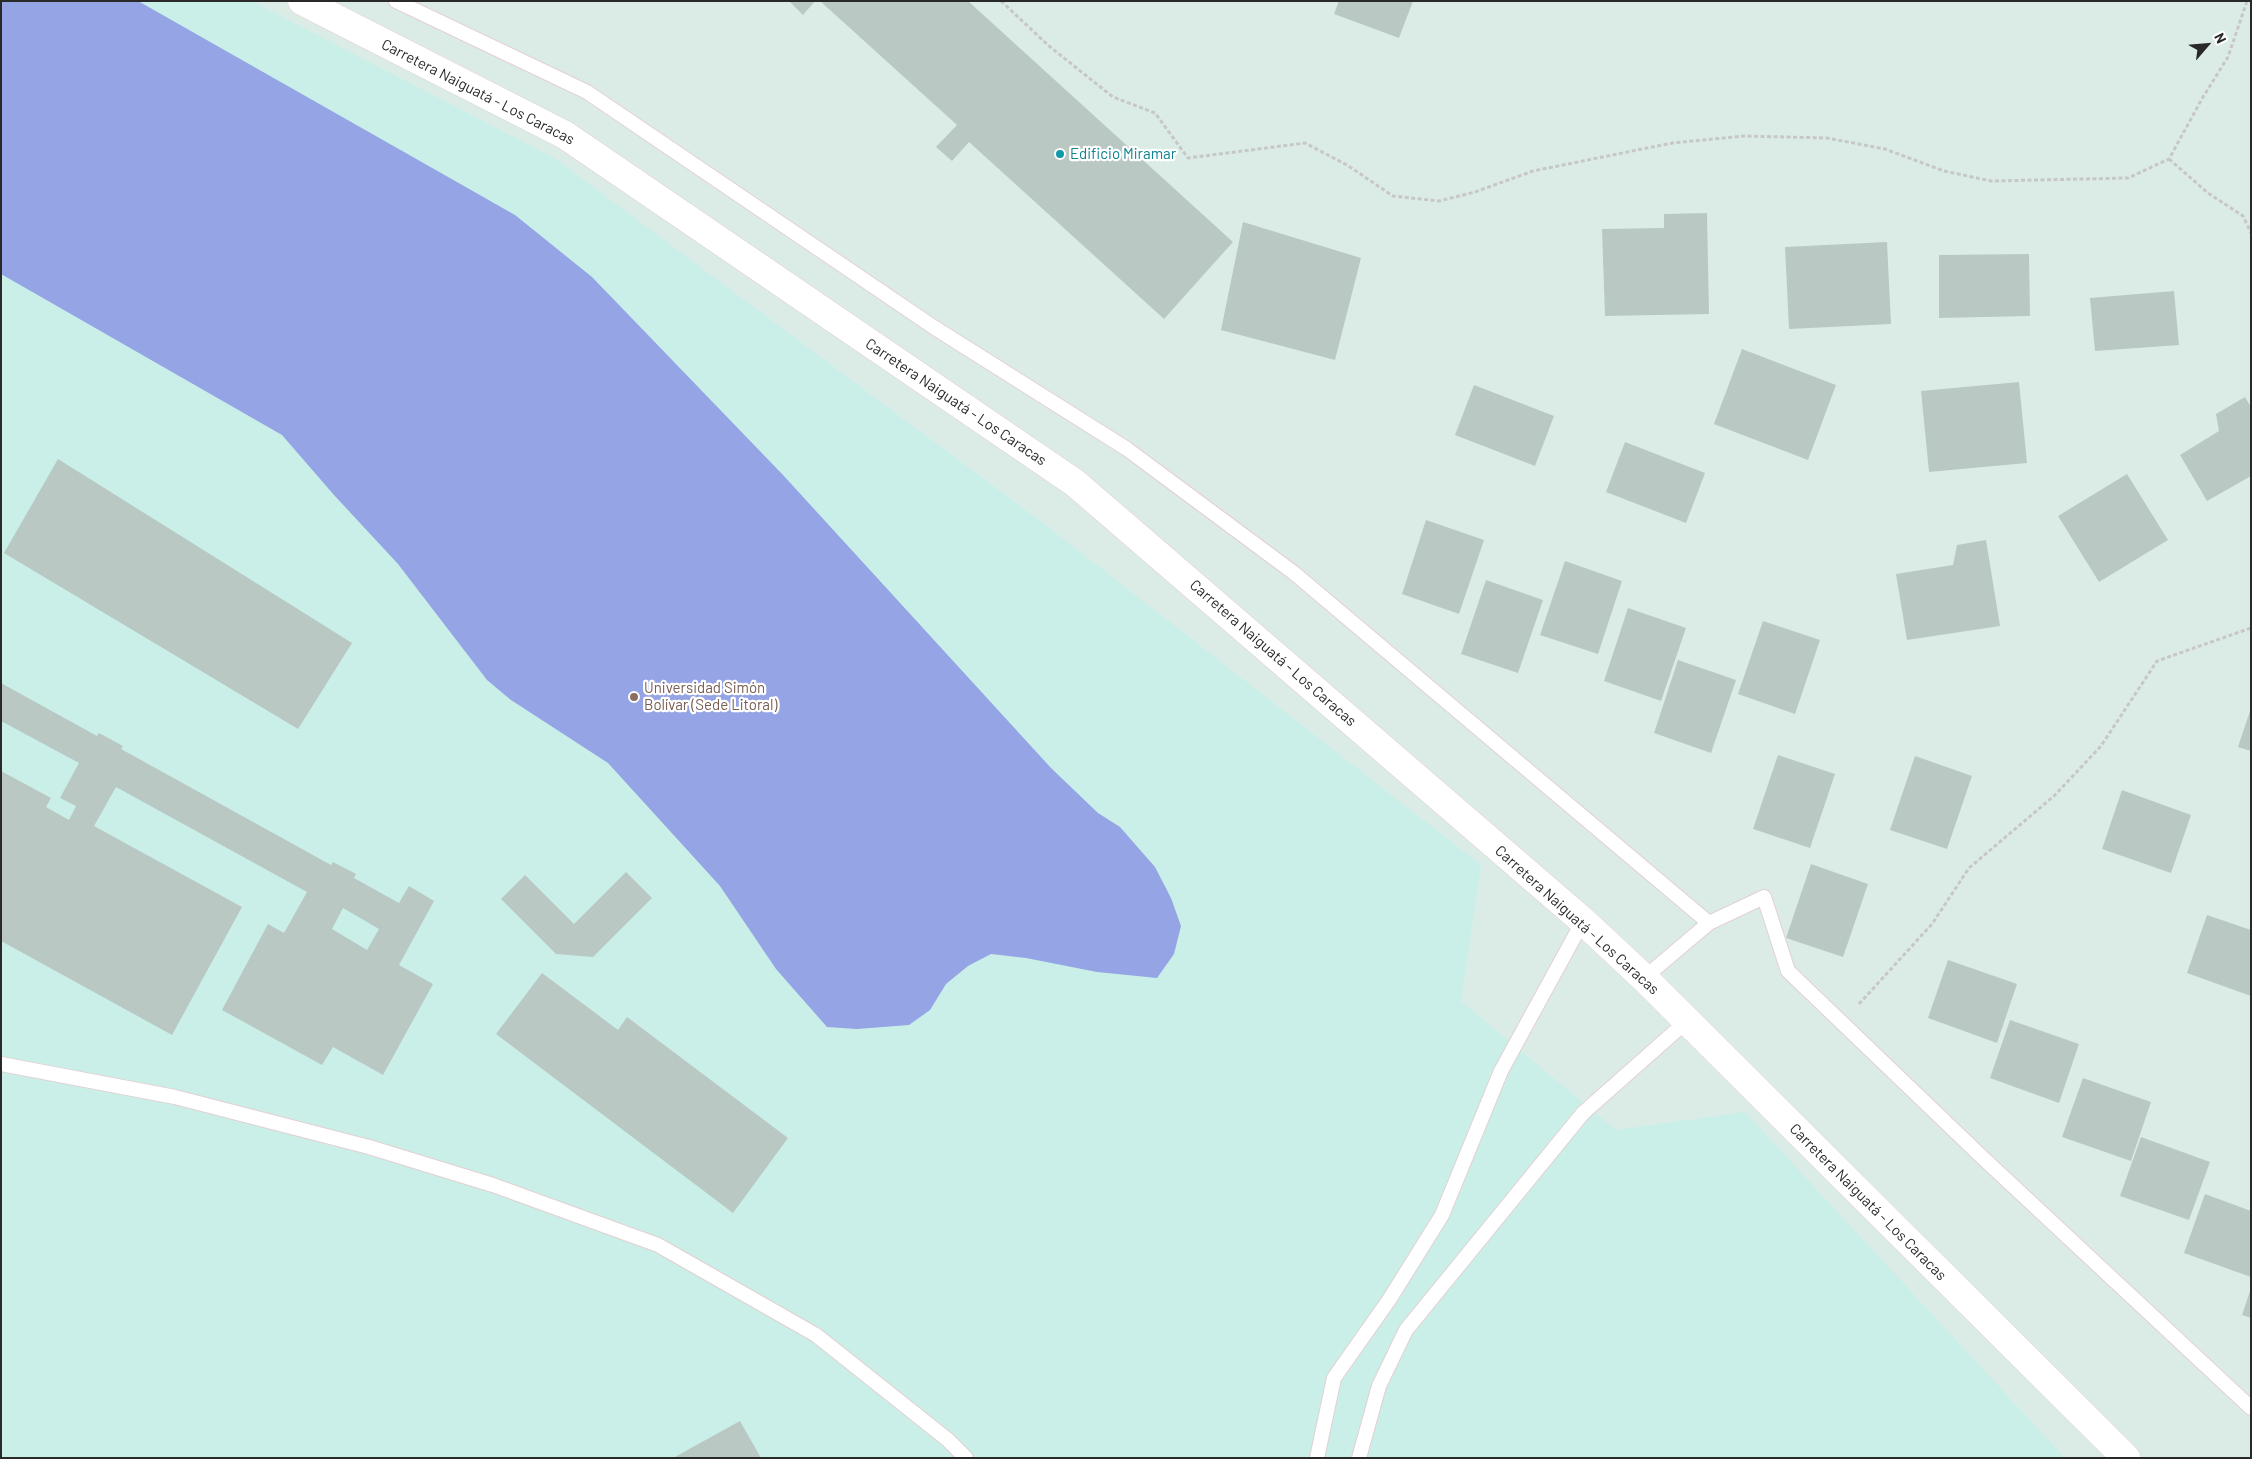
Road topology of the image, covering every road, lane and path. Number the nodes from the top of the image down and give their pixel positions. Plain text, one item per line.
1 (302, 1) edge
2 (396, 1) edge
3 (1001, 1) edge
4 (2247, 1) edge
5 (2169, 159) junction
6 (2251, 233) edge
7 (2251, 628) edge
8 (1583, 921) junction
9 (1709, 923) junction
10 (1644, 978) junction
11 (1687, 1021) junction
12 (1842, 1023) junction
13 (1, 1064) edge
14 (2251, 1408) edge
15 (966, 1458) edge
16 (1317, 1458) edge
17 (1359, 1458) edge
18 (2126, 1458) edge

1 - 8 main road, Carretera Naiguatá - Los Caracas
2 - 9 lane
3 - 5 path
4 - 5 path
5 - 6 path
7 - 12 path
8 - 10 main road, Carretera Naiguatá - Los Caracas
8 - 16 lane
9 - 10 lane
9 - 12 lane
10 - 11 main road, Carretera Naiguatá - Los Caracas
11 - 17 lane
11 - 18 main road, Carretera Naiguatá - Los Caracas
12 - 14 lane
13 - 15 lane

